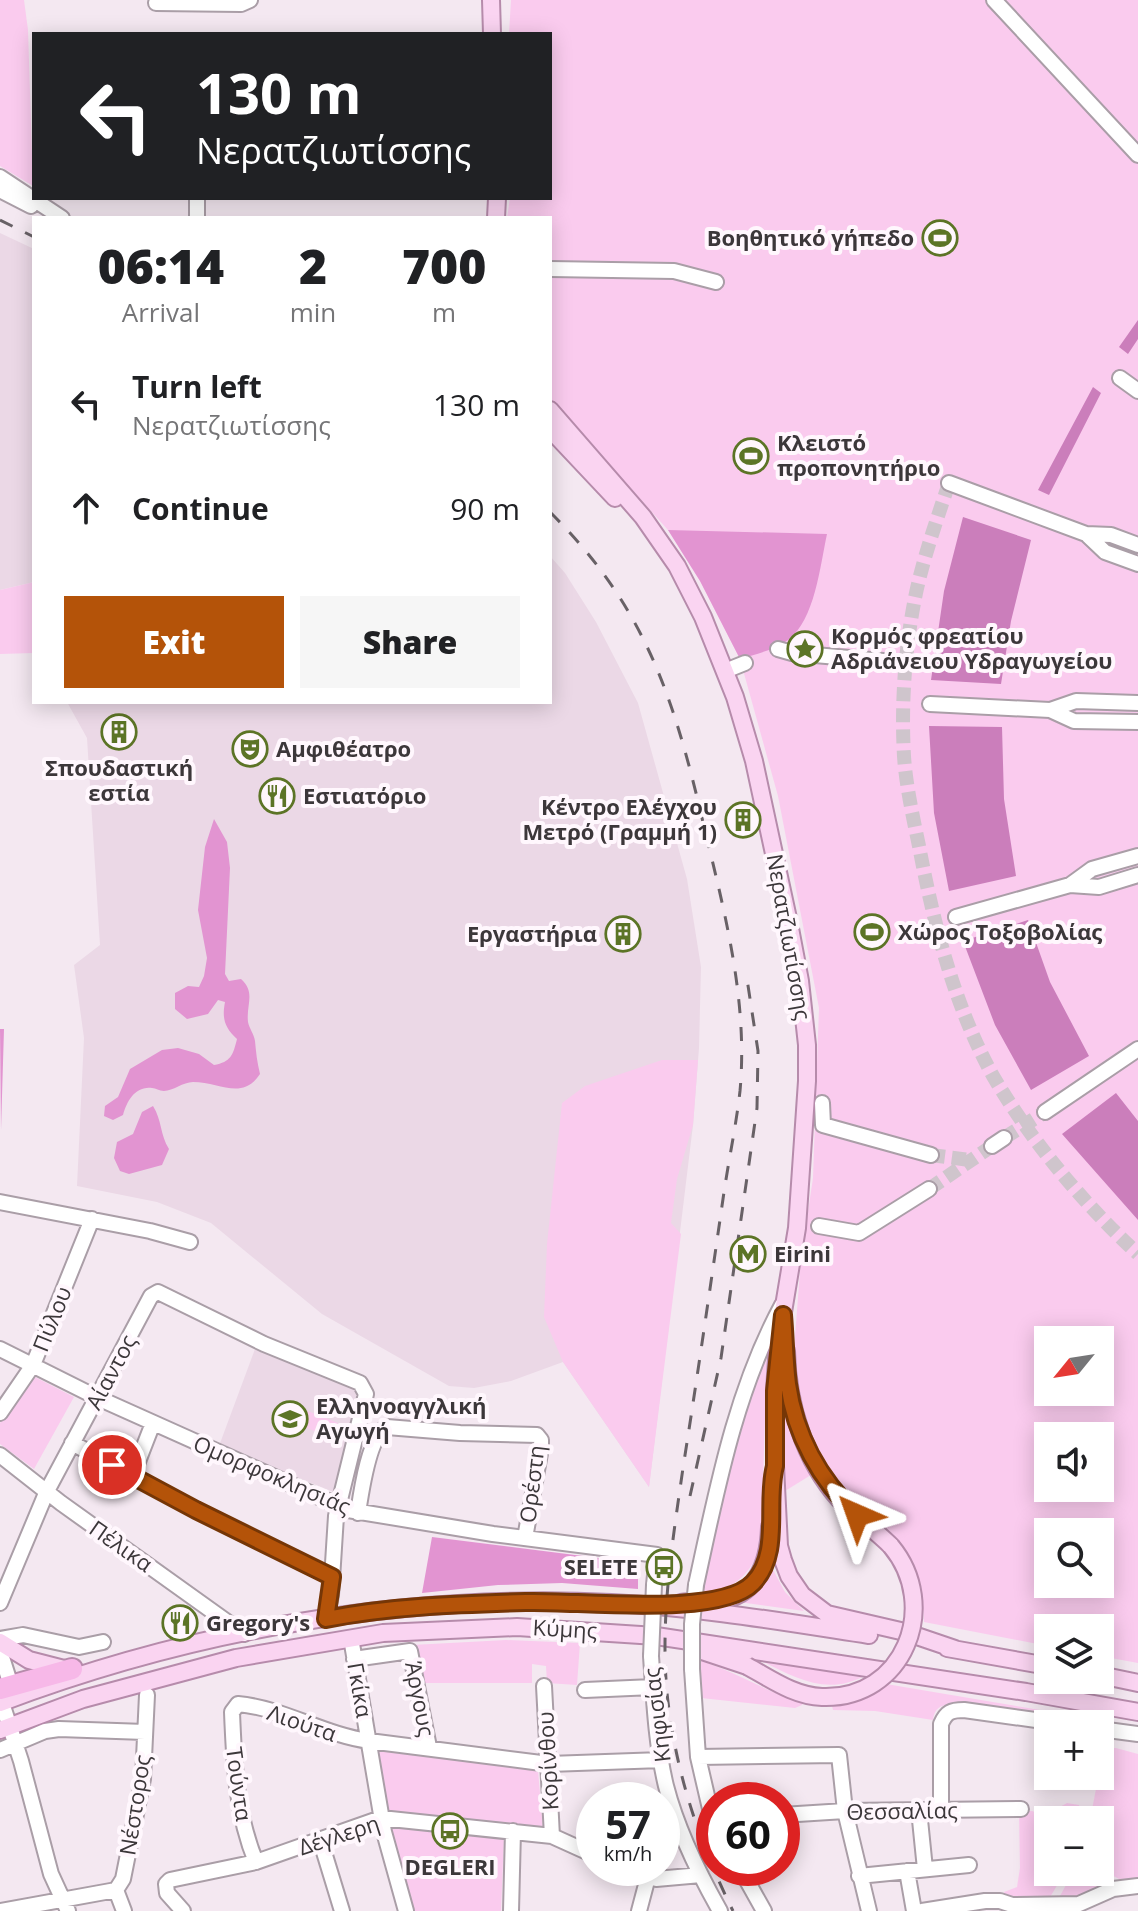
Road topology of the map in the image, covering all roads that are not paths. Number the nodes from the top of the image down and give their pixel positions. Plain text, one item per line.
1 (250, 0) edge
2 (491, 0) edge
3 (994, 0) edge
4 (156, 3) dead end
5 (492, 32) edge
6 (1138, 155) edge
7 (0, 177) edge
8 (0, 190) edge
9 (32, 195) edge
10 (42, 201) edge
11 (56, 216) edge
12 (58, 216) edge
13 (552, 269) edge
14 (716, 282) dead end
15 (1120, 378) dead end
16 (1138, 391) edge
17 (552, 412) edge
18 (552, 431) edge
19 (949, 483) dead end
20 (1086, 534) junction
21 (1138, 545) edge
22 (1138, 564) edge
23 (688, 590) junction
24 (778, 649) dead end
25 (883, 661) dead end
26 (745, 663) dead end
27 (725, 671) junction
28 (1138, 703) edge
29 (930, 704) dead end
30 (1050, 710) junction
31 (1138, 722) edge
32 (1138, 856) edge
33 (1138, 875) edge
34 (1070, 885) junction
35 (956, 917) dead end
36 (1138, 1049) edge
37 (822, 1103) dead end
38 (1045, 1112) tunnel mouth
39 (931, 1155) tunnel mouth
40 (929, 1189) tunnel mouth
41 (0, 1202) edge
42 (92, 1219) junction
43 (819, 1226) dead end
44 (190, 1242) dead end
45 (786, 1297) junction
46 (783, 1315) junction
47 (0, 1349) edge
48 (33, 1365) junction
49 (98, 1398) junction
50 (0, 1413) edge
51 (153, 1423) junction
52 (72, 1443) junction
53 (0, 1455) edge
54 (775, 1466) junction
55 (132, 1477) junction
56 (47, 1491) junction
57 (338, 1505) junction
58 (358, 1513) junction
59 (525, 1538) junction
60 (657, 1555) joint
61 (7, 1569) edge
62 (332, 1577) junction
63 (0, 1603) edge
64 (653, 1606) junction
65 (326, 1619) junction
66 (692, 1624) joint
67 (244, 1634) junction
68 (656, 1636) junction
69 (351, 1638) junction
70 (0, 1641) edge
71 (103, 1642) dead end
72 (955, 1649) junction
73 (0, 1651) edge
74 (354, 1659) junction
75 (1034, 1663) edge
76 (112, 1666) junction
77 (72, 1669) junction
78 (1114, 1678) edge
79 (1138, 1683) edge
80 (544, 1686) dead end
81 (653, 1687) junction
82 (585, 1690) dead end
83 (147, 1695) dead end
84 (5, 1696) edge
85 (235, 1705) joint
86 (1138, 1712) edge
87 (1034, 1720) edge
88 (1114, 1731) edge
89 (145, 1732) junction
90 (8, 1733) edge
91 (1138, 1734) edge
92 (369, 1741) junction
93 (429, 1747) junction
94 (0, 1750) edge
95 (698, 1757) junction
96 (662, 1760) junction
97 (549, 1764) junction
98 (704, 1782) edge
99 (1021, 1809) dead end
100 (919, 1810) junction
101 (941, 1810) junction
102 (845, 1811) junction
103 (800, 1814) edge
104 (381, 1818) junction
105 (513, 1831) junction
106 (552, 1836) junction
107 (320, 1839) junction
108 (576, 1847) edge
109 (256, 1862) junction
110 (696, 1863) edge
111 (969, 1865) dead end
112 (925, 1869) junction
113 (907, 1871) junction
114 (859, 1876) junction
115 (646, 1886) edge
116 (707, 1886) edge
117 (750, 1886) edge
118 (1138, 1886) edge
119 (116, 1890) junction
120 (66, 1905) edge
121 (1012, 1908) edge
122 (8, 1910) edge
123 (124, 1911) edge
124 (183, 1911) edge
125 (342, 1911) edge
126 (406, 1911) edge
127 (511, 1911) edge
128 (639, 1911) edge
129 (720, 1911) edge
130 (764, 1911) edge
131 (869, 1911) edge
132 (914, 1911) edge
133 (922, 1911) edge

1 - 4 street
2 - 5 main road
3 - 6 street
7 - 9 street
8 - 11 street
10 - 12 street
13 - 14 street
15 - 16 street
17 - 23 main road, Νερατζιωτίσσης
18 - 23 main road, Νερατζιωτίσσης
19 - 20 street
20 - 21 street
20 - 22 street
23 - 27 main road, Νερατζιωτίσσης
24 - 25 street
26 - 27 street
27 - 45 main road, Νερατζιωτίσσης
28 - 30 street
29 - 30 street
30 - 31 street
32 - 34 street
33 - 34 street
34 - 35 street
36 - 38 street
37 - 39 street
40 - 43 street
41 - 42 street
42 - 44 street
42 - 48 street, Πύλου
45 - 46 main road, Νερατζιωτίσσης
45 - 66 street, Νερατζιωτίσσης, bridge
46 - 54 main road, Νερατζιωτίσσης
46 - 68 main road, bridge
47 - 48 street, Ομορφοκλησιάς
48 - 49 street, Ομορφοκλησιάς
48 - 50 street, Πύλου
49 - 51 street, Ομορφοκλησιάς
49 - 52 street, Αίαντος
49 - 57 street, Αίαντος
51 - 55 street
51 - 57 street, Ομορφοκλησιάς
52 - 55 street
52 - 56 street, Αίαντος
53 - 56 street, Πέλικα
54 - 64 main road
54 - 72 main road
55 - 62 street
56 - 61 street, Αίαντος
56 - 67 street, Πέλικα
57 - 58 street, Ομορφοκλησιάς
57 - 62 street
58 - 59 street, Ομορφοκλησιάς
58 - 59 street, Ορέστη
59 - 60 street, Ομορφοκλησιάς
60 - 81 street, Κηφισίας, bridge
61 - 63 street, Αίαντος
62 - 65 street
64 - 65 main road, Κύμης
64 - 72 main road, Κύμης
65 - 67 main road, Κύμης
66 - 95 street, Κηφισίας, bridge
67 - 76 main road, Κύμης
68 - 69 main road, Κύμης
68 - 86 main road, Κύμης
69 - 74 street, Γκίκα
69 - 90 main road, Κύμης
70 - 71 street
70 - 77 main road
72 - 75 main road, Κύμης
73 - 84 street
74 - 92 street, Γκίκα
74 - 93 street, Άργους
76 - 77 main road
76 - 84 main road, Κύμης
77 - 84 highway
78 - 79 main road
80 - 97 street, Κορίνθου
81 - 82 street
81 - 96 street, Κηφισίας
83 - 89 street, Νέστορος
84 - 90 street
85 - 92 street, Λιούτα
85 - 109 street, Τούντα
87 - 101 street
88 - 91 street
89 - 90 street
89 - 119 street, Νέστορος
90 - 94 street
90 - 120 street
92 - 93 street, Λιούτα
92 - 104 street, Γκίκα
93 - 97 street, Λιούτα
95 - 98 street, Κηφισίας
95 - 102 street
96 - 97 street, Λιούτα
96 - 110 street, Κηφισίας
97 - 106 street, Κορίνθου
99 - 101 street, Θεσσαλίας
100 - 101 street, Θεσσαλίας
100 - 102 street, Θεσσαλίας
100 - 112 street
102 - 103 street, Θεσσαλίας
102 - 114 street
104 - 105 street, Δέγλερη
104 - 107 street, Δέγλερη
104 - 126 street, Γκίκα
105 - 106 street, Δέγλερη
105 - 127 street, Κορίνθου
106 - 108 street, Δέγλερη
107 - 109 street, Δέγλερη
107 - 125 street
109 - 124 street, Δέγλερη
111 - 112 street
112 - 113 street
113 - 114 street
113 - 132 street
114 - 131 street
115 - 128 street
116 - 129 street, Κηφισίας
117 - 130 street
118 - 121 street
119 - 120 street
119 - 123 street
120 - 122 street
121 - 133 street

